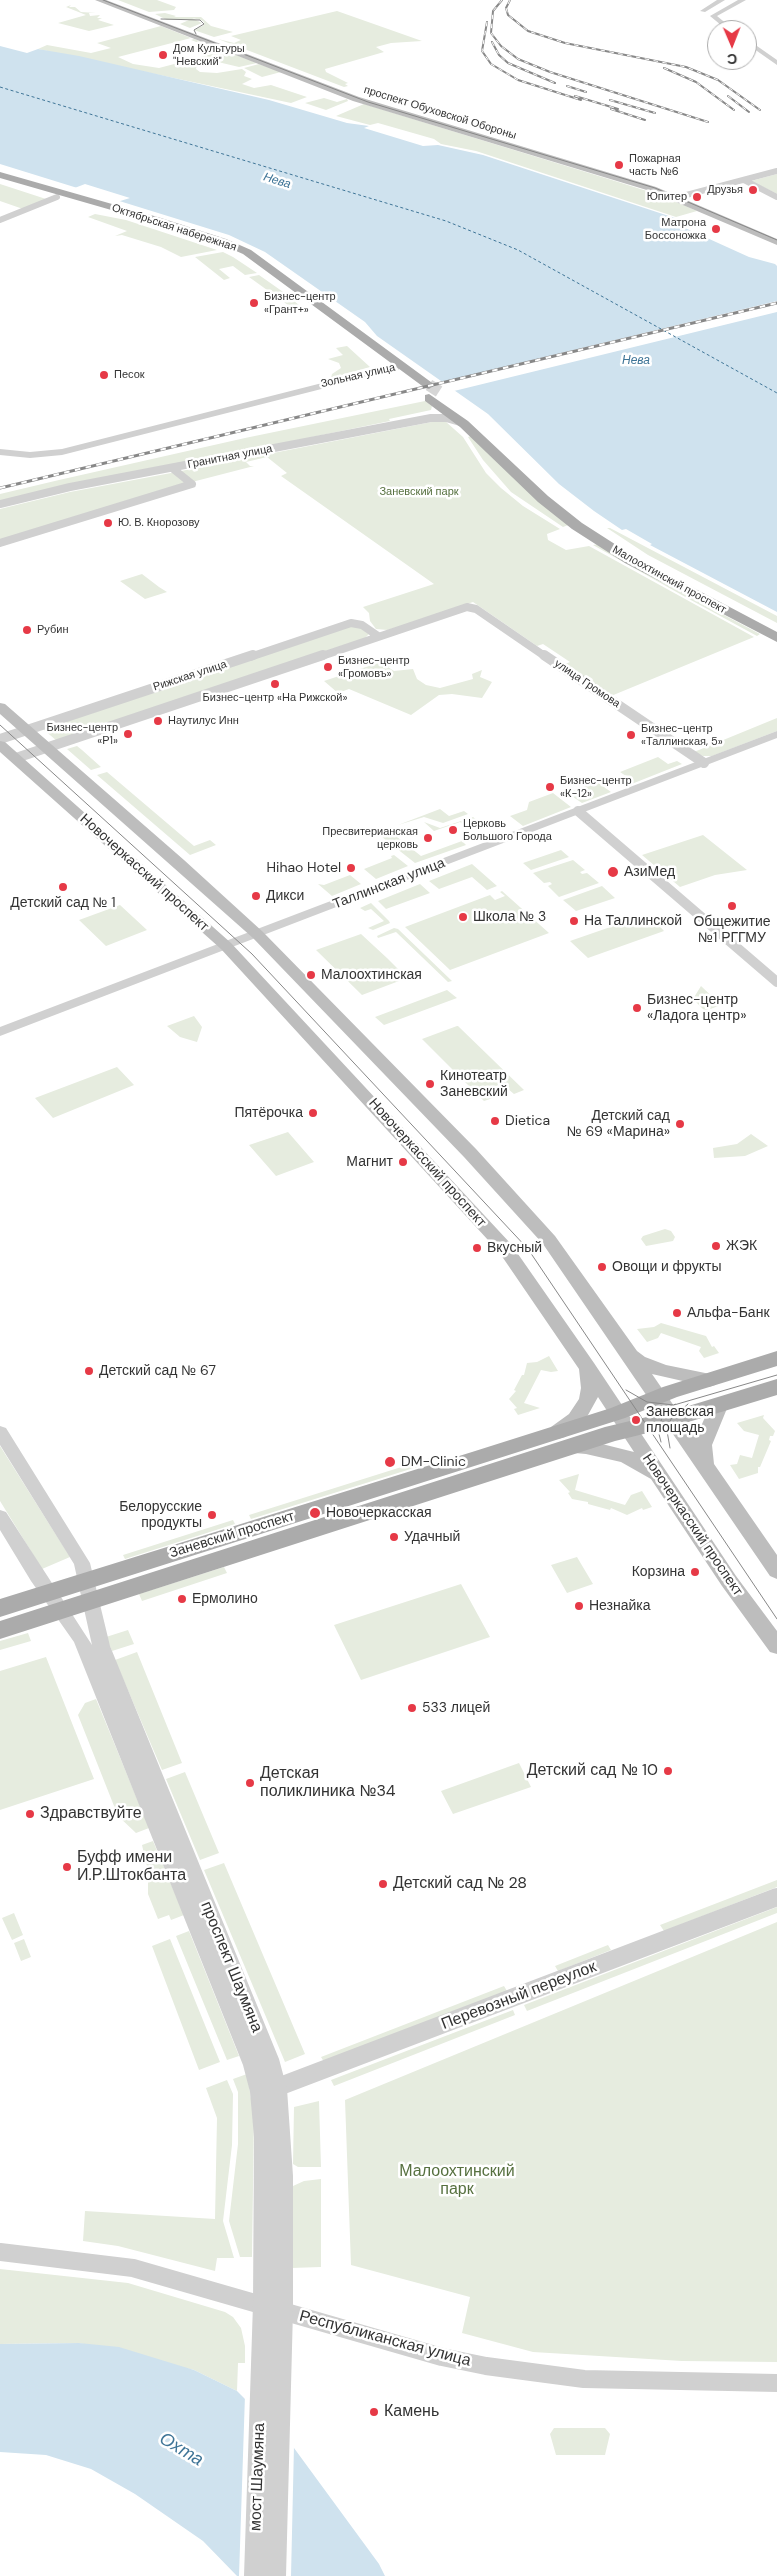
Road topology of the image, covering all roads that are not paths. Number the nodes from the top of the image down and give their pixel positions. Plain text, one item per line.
1 (99, 0) edge
2 (111, 0) edge
3 (722, 0) edge
4 (743, 0) edge
5 (703, 11) junction
6 (714, 17) junction
7 (717, 20) edge
8 (718, 20) edge
9 (757, 49) edge
10 (757, 51) edge
11 (766, 56) junction
12 (777, 63) edge
13 (777, 171) edge
14 (0, 175) edge
15 (0, 179) edge
16 (744, 180) junction
17 (56, 197) junction
18 (679, 197) junction
19 (777, 197) edge
20 (0, 220) edge
21 (777, 236) edge
22 (777, 242) edge
23 (392, 369) junction
24 (416, 388) tunnel mouth
25 (434, 392) junction
26 (460, 422) junction
27 (0, 450) edge
28 (172, 468) junction
29 (0, 504) edge
30 (0, 543) edge
31 (471, 607) joint
32 (777, 628) edge
33 (378, 636) junction
34 (777, 638) edge
35 (0, 707) edge
36 (27, 730) junction
37 (777, 734) edge
38 (0, 739) edge
39 (0, 745) edge
40 (48, 748) junction
41 (16, 758) junction
42 (704, 763) junction
43 (578, 811) junction
44 (258, 935) junction
45 (226, 946) junction
46 (777, 982) edge
47 (0, 1032) edge
48 (628, 1354) junction
49 (777, 1358) edge
50 (588, 1368) junction
51 (709, 1380) junction
52 (777, 1388) edge
53 (658, 1397) junction
54 (719, 1406) junction
55 (672, 1419) junction
56 (623, 1421) junction
57 (0, 1432) edge
58 (563, 1440) junction
59 (705, 1467) junction
60 (662, 1480) junction
61 (0, 1516) edge
62 (777, 1571) edge
63 (88, 1591) junction
64 (48, 1592) junction
65 (0, 1608) edge
66 (62, 1611) junction
67 (0, 1630) edge
68 (777, 1646) edge
69 (777, 1897) edge
70 (269, 2091) junction
71 (0, 2252) edge
72 (273, 2307) junction
73 (777, 2383) edge
74 (269, 2386) junction
75 (256, 2576) edge
76 (274, 2576) edge

1 - 18 main road, проспект Обуховской Обороны
2 - 18 main road, проспект Обуховской Обороны
3 - 5 street
4 - 6 street
5 - 6 street
5 - 6 street
6 - 7 street
6 - 8 street
9 - 11 street
10 - 11 street
11 - 12 street
13 - 16 street
14 - 23 main road, Октябрьская набережная
15 - 17 main road, Октябрьская набережная
16 - 18 street
16 - 19 street
17 - 20 street
17 - 23 main road, Октябрьская набережная
18 - 21 main road, проспект Обуховской Обороны
18 - 22 main road, проспект Обуховской Обороны
23 - 24 main road, Октябрьская набережная
23 - 25 main road, Октябрьская набережная
23 - 27 street, Зольная улица
25 - 26 main road, Малоохтинский проспект
25 - 32 main road, Малоохтинский проспект
26 - 28 street, Гранитная улица
26 - 34 main road, Малоохтинский проспект
28 - 29 street, Гранитная улица
28 - 30 street
31 - 33 street, Рижская улица
31 - 42 street, улица Громова
33 - 36 street, Рижская улица
33 - 40 street, Рижская улица
35 - 36 main road
36 - 38 street, Рижская улица
36 - 40 main road
37 - 42 street, Таллинская улица
39 - 41 main road, Новочеркасский проспект
40 - 41 street, Рижская улица
40 - 44 main road
41 - 45 main road, Новочеркасский проспект
42 - 43 street, Таллинская улица
43 - 44 street, Таллинская улица
43 - 46 street
44 - 45 street, Таллинская улица
44 - 48 main road
45 - 47 street, Таллинская улица
45 - 50 main road, Новочеркасский проспект
48 - 51 main road
48 - 53 main road
49 - 51 main road, Заневский проспект
50 - 56 main road, Новочеркасский проспект
50 - 58 main road
51 - 53 main road, Заневский проспект
52 - 54 main road, Заневский проспект
53 - 55 main road
53 - 56 main road, Заневский проспект
54 - 55 main road, Заневский проспект
54 - 59 main road
55 - 56 main road, Заневский проспект
55 - 59 main road
56 - 58 main road, Заневский проспект
56 - 60 main road, Новочеркасский проспект
57 - 63 street, проспект Шаумяна
58 - 60 main road
58 - 63 main road, Заневский проспект
59 - 62 main road
60 - 68 main road, Новочеркасский проспект
61 - 64 street, проспект Шаумяна
63 - 64 main road, Заневский проспект
63 - 66 main road, Заневский проспект
63 - 70 street, проспект Шаумяна
64 - 65 main road, Заневский проспект
64 - 66 street, проспект Шаумяна
66 - 67 main road, Заневский проспект
66 - 70 street, проспект Шаумяна
69 - 70 street, Перевозный переулок
70 - 72 street, проспект Шаумяна
71 - 72 street, Республиканская улица
72 - 73 street, Республиканская улица
72 - 74 street, проспект Шаумяна
74 - 75 street, мост Шаумяна
74 - 76 street, мост Шаумяна

